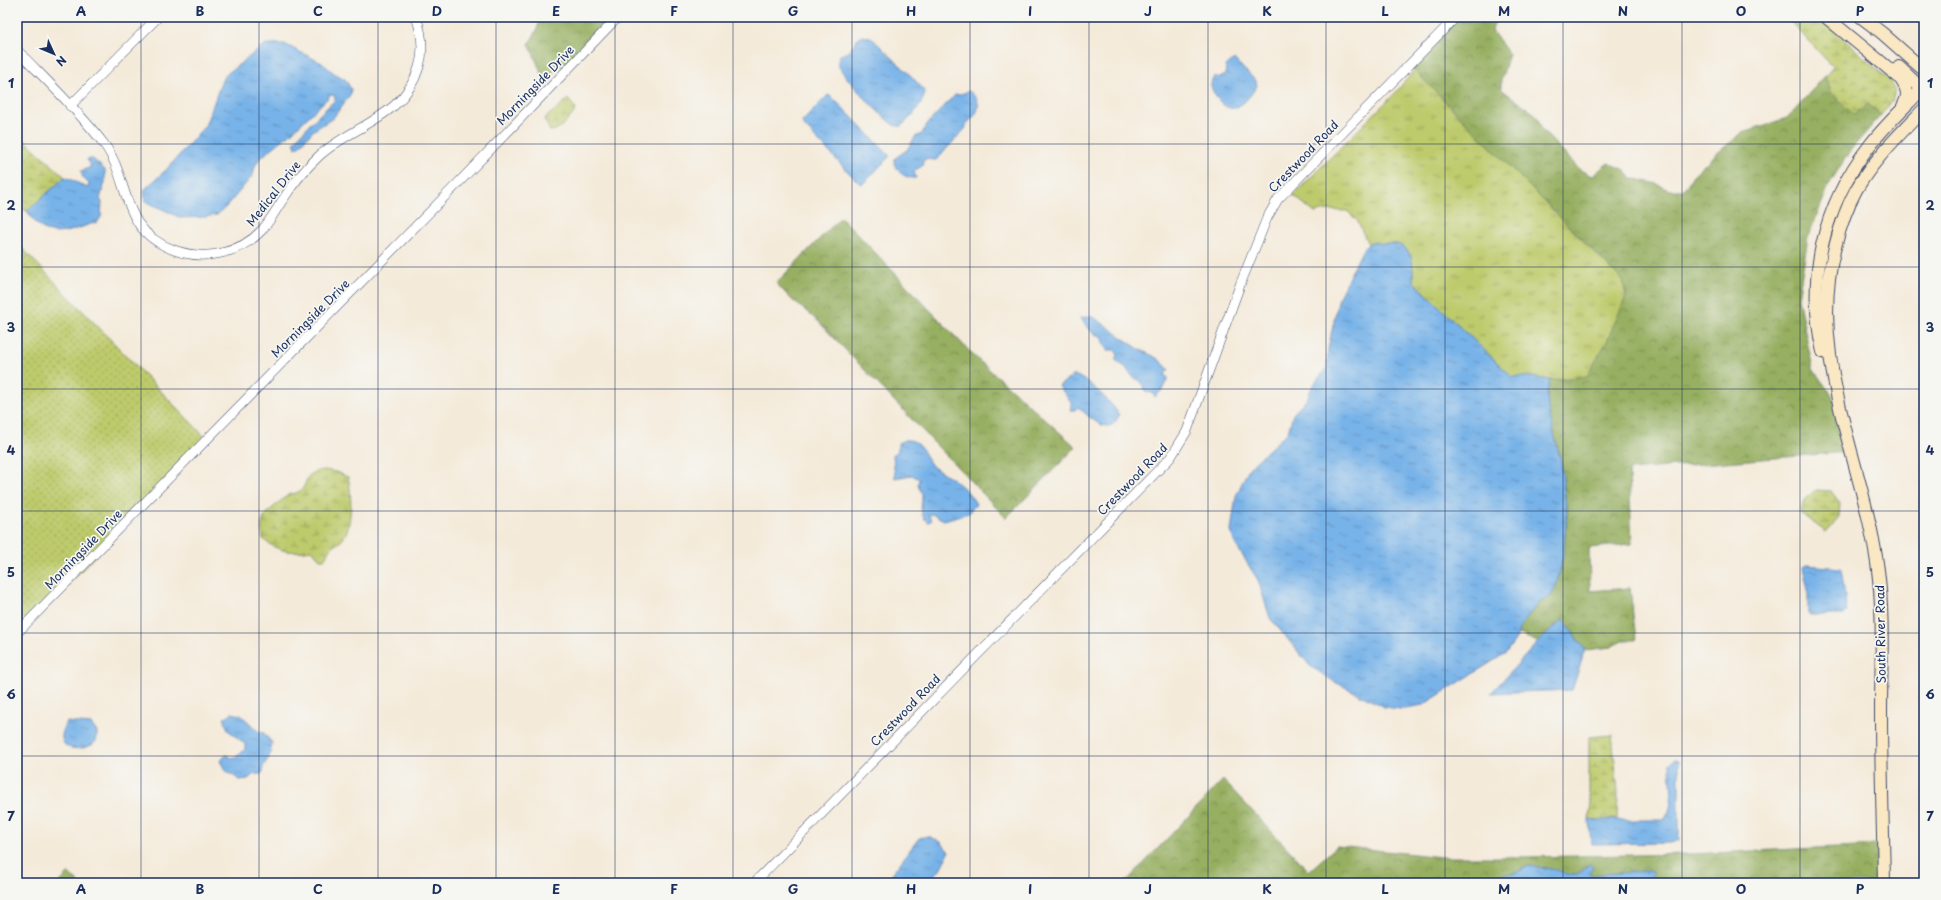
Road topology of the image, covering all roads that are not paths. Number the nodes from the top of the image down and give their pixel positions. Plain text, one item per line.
1 (158, 17) edge
2 (416, 17) edge
3 (618, 17) edge
4 (1456, 17) edge
5 (1826, 17) edge
6 (1835, 17) edge
7 (1861, 17) edge
8 (17, 50) edge
9 (1924, 70) edge
10 (1923, 88) edge
11 (70, 106) junction
12 (1924, 109) edge
13 (1898, 114) junction
14 (1835, 390) junction
15 (17, 634) edge
16 (754, 883) edge
17 (1884, 883) edge

1 - 11 street
2 - 11 street, Medical Drive
3 - 15 street, Morningside Drive
4 - 16 street, Crestwood Road
5 - 13 main road
6 - 10 main road
7 - 9 main road
8 - 11 street, Medical Drive
10 - 13 main road, South River Road
12 - 14 main road, South River Road
13 - 14 main road, South River Road
14 - 17 main road, South River Road

